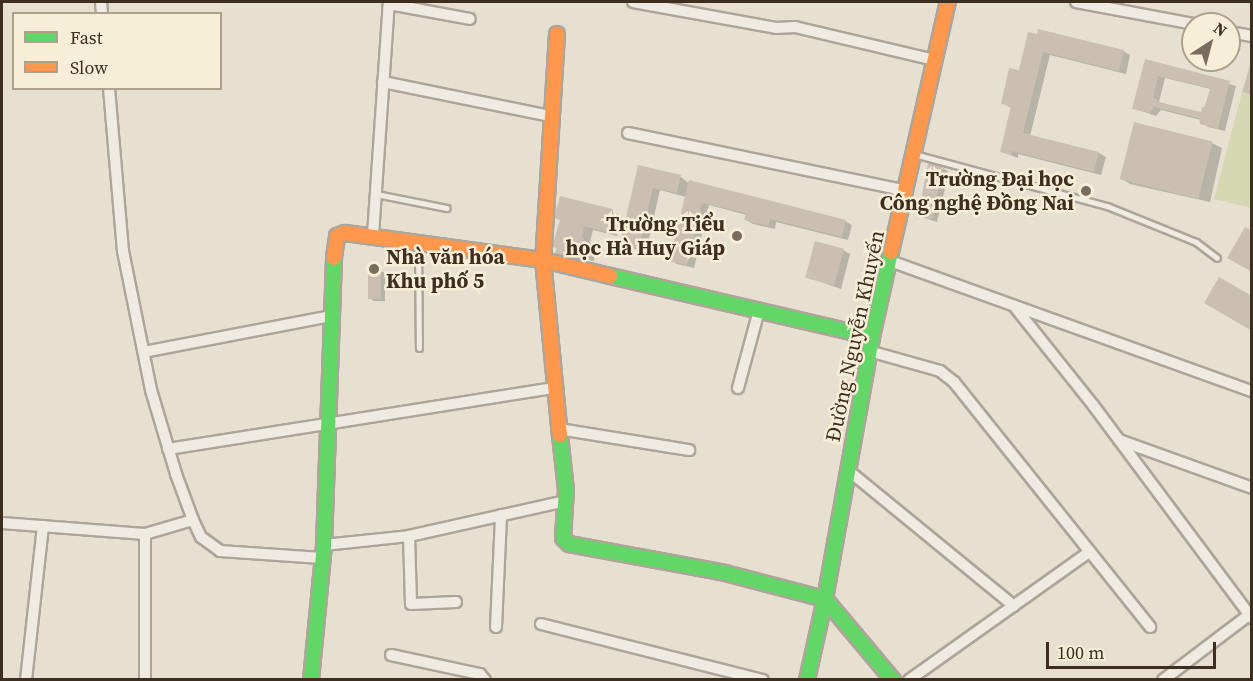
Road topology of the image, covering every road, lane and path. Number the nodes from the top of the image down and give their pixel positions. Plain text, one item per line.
1 (633, 2) edge
2 (948, 2) edge
3 (1076, 2) edge
4 (389, 3) edge
5 (470, 20) dead end
6 (1181, 22) edge
7 (557, 34) dead end
8 (935, 60) junction
9 (383, 82) junction
10 (109, 90) edge
11 (550, 116) junction
12 (628, 133) dead end
13 (914, 154) junction
14 (907, 190) junction
15 (376, 194) junction
16 (447, 208) dead end
17 (373, 235) junction
18 (418, 241) junction
19 (1217, 258) dead end
20 (543, 260) junction
21 (890, 261) junction
22 (1014, 306) junction
23 (759, 310) junction
24 (331, 316) junction
25 (872, 337) junction
26 (419, 348) dead end
27 (869, 351) junction
28 (144, 352) junction
29 (554, 388) junction
30 (738, 388) dead end
31 (1251, 391) edge
32 (327, 422) junction
33 (559, 429) junction
34 (1119, 440) junction
35 (168, 449) junction
36 (689, 450) dead end
37 (849, 471) junction
38 (1251, 488) edge
39 (566, 501) junction
40 (501, 515) junction
41 (193, 520) junction
42 (2, 523) edge
43 (43, 526) junction
44 (145, 534) junction
45 (409, 536) junction
46 (323, 552) junction
47 (1089, 552) junction
48 (825, 599) junction
49 (456, 603) dead end
50 (1014, 606) junction
51 (1250, 616) edge
52 (541, 624) dead end
53 (496, 627) dead end
54 (1150, 627) dead end
55 (391, 656) dead end
56 (27, 680) edge
57 (145, 680) edge
58 (311, 680) edge
59 (486, 680) edge
60 (763, 680) edge
61 (807, 680) edge
62 (893, 680) edge
63 (909, 680) edge
64 (1162, 680) edge

1 - 8 street
2 - 8 street, Đường Nguyễn Khuyến
3 - 6 street
4 - 5 street
4 - 9 street
7 - 11 street
8 - 13 street, Đường Nguyễn Khuyến
9 - 11 street
9 - 15 street
10 - 28 street
11 - 20 street
12 - 14 street
13 - 14 street, Đường Nguyễn Khuyến
13 - 19 lane
14 - 21 street, Đường Nguyễn Khuyến
15 - 16 lane
15 - 17 street
17 - 18 street
17 - 24 street
18 - 20 street
18 - 26 lane
20 - 23 street
20 - 29 street
21 - 22 street
21 - 25 street, Đường Nguyễn Khuyến
22 - 31 street
22 - 34 street
23 - 25 street
23 - 30 street
24 - 28 street
24 - 32 street
25 - 27 street, Đường Nguyễn Khuyến
27 - 37 street, Đường Nguyễn Khuyến
27 - 47 street
28 - 35 street
29 - 32 street
29 - 33 street
32 - 35 street
32 - 46 street
33 - 36 street
33 - 39 street
34 - 38 street
34 - 51 street
35 - 41 street
37 - 48 street, Đường Nguyễn Khuyến
37 - 50 street
39 - 40 street
39 - 48 street
40 - 45 street
40 - 53 street
41 - 44 street
41 - 46 street
42 - 43 street
43 - 44 street
43 - 56 street
44 - 57 street
45 - 46 street
45 - 49 street
46 - 58 street
47 - 50 street
47 - 54 street
48 - 61 street, Đường Nguyễn Khuyến
48 - 62 street
50 - 63 street
51 - 64 street
52 - 60 street
55 - 59 street

